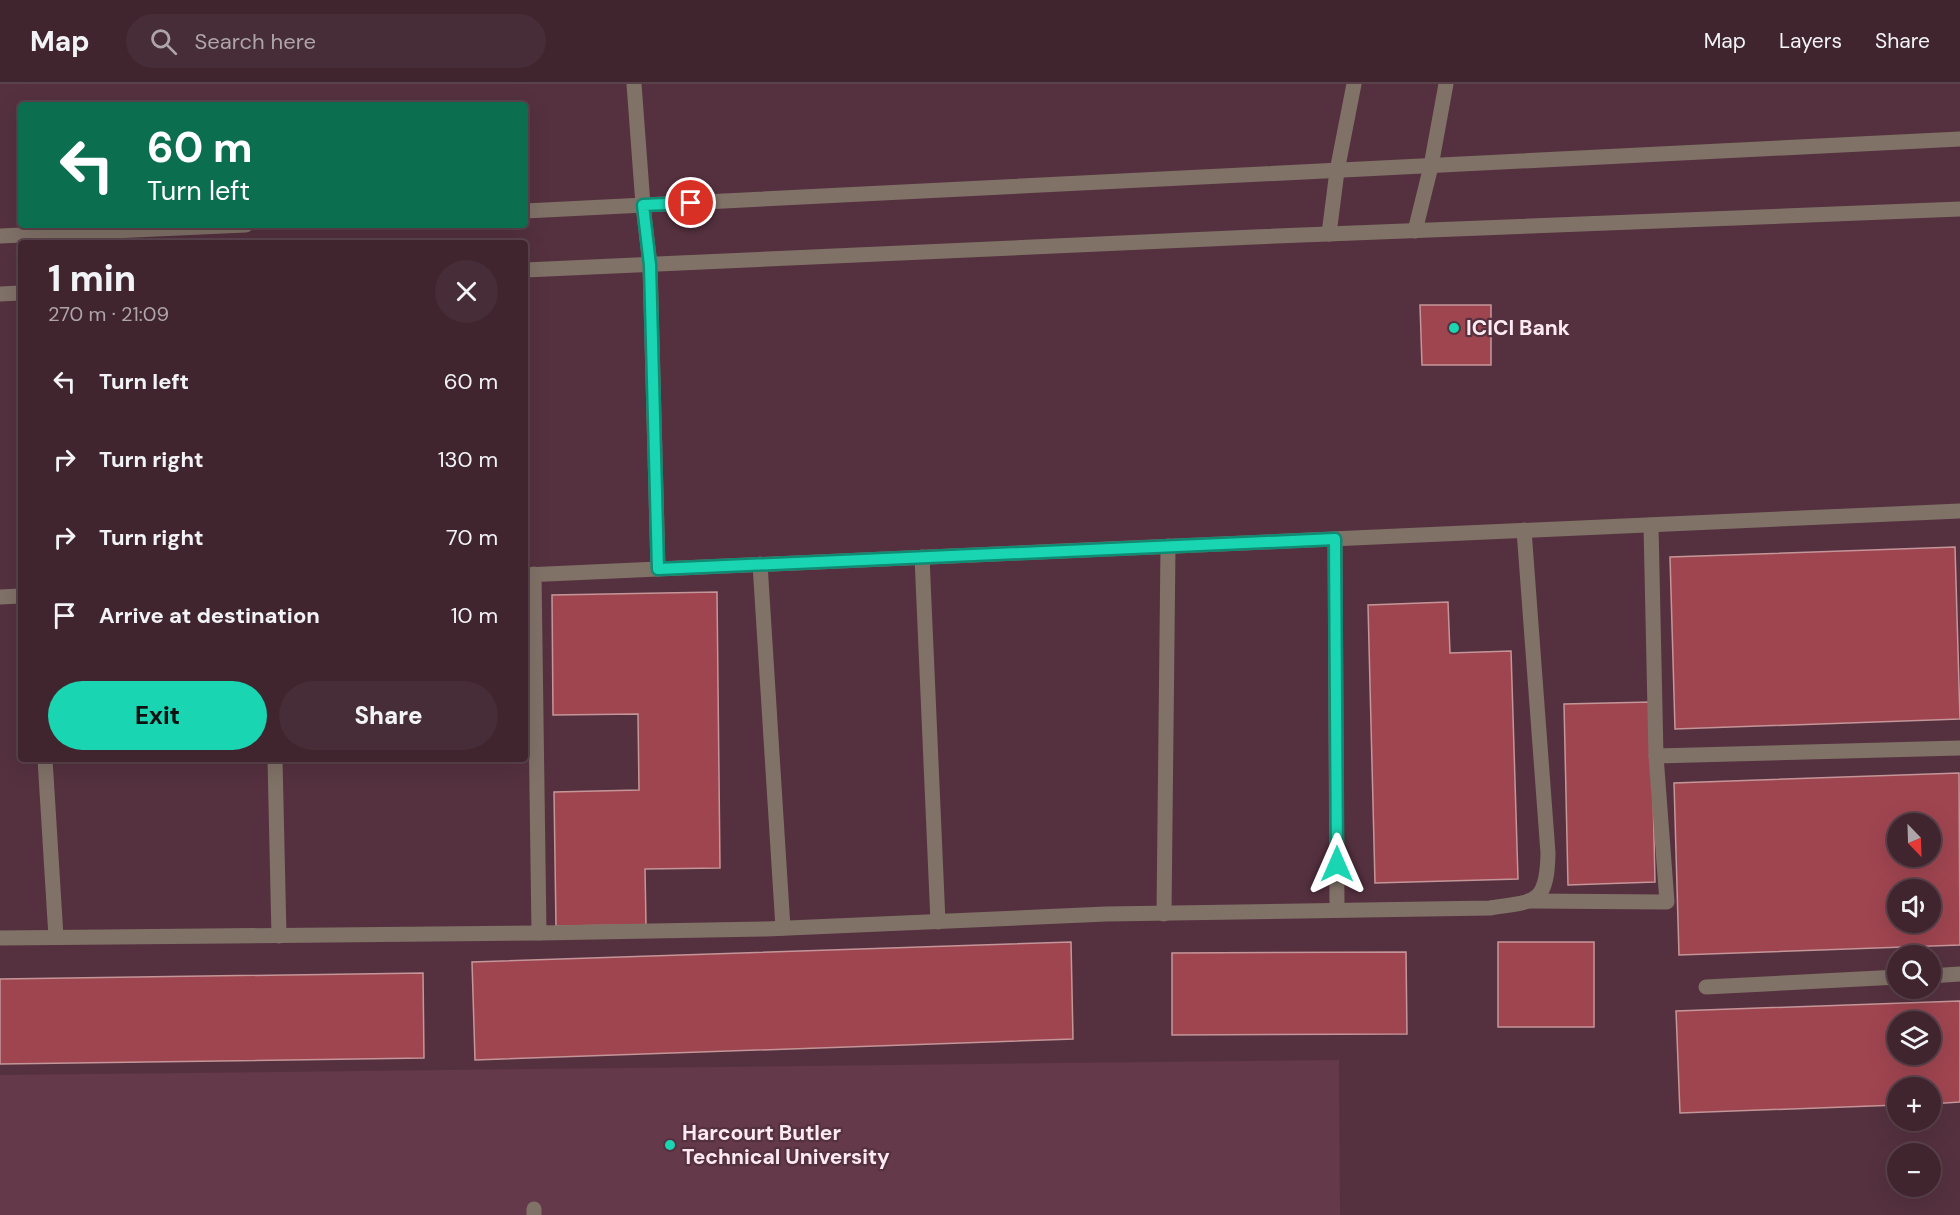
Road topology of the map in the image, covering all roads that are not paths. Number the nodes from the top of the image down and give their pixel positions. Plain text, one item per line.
1 (634, 84) edge
2 (1354, 84) edge
3 (1446, 84) edge
4 (1960, 139) edge
5 (1431, 166) junction
6 (1337, 171) junction
7 (643, 205) junction
8 (1960, 208) edge
9 (528, 211) edge
10 (179, 228) edge
11 (1415, 231) junction
12 (1329, 234) junction
13 (0, 236) edge
14 (650, 265) junction
15 (528, 270) edge
16 (18, 293) edge
17 (0, 294) edge
18 (1960, 511) edge
19 (1651, 525) junction
20 (1524, 530) junction
21 (1335, 539) junction
22 (1167, 546) junction
23 (922, 557) junction
24 (760, 564) junction
25 (658, 569) junction
26 (530, 574) edge
27 (18, 596) edge
28 (0, 597) edge
29 (1960, 748) edge
30 (1656, 756) junction
31 (45, 762) edge
32 (275, 762) edge
33 (1532, 901) junction
34 (1338, 910) junction
35 (1164, 914) junction
36 (938, 922) junction
37 (783, 928) junction
38 (539, 933) junction
39 (279, 936) junction
40 (56, 937) junction
41 (0, 938) edge
42 (1960, 974) edge
43 (1941, 975) edge
44 (1887, 978) edge
45 (1706, 987) dead end

1 - 7 street
2 - 6 street
3 - 5 street
4 - 5 street
5 - 6 street
5 - 11 street
6 - 7 street
6 - 12 street
7 - 9 street
7 - 14 street
8 - 11 street
10 - 13 street
11 - 12 street
12 - 14 street
14 - 15 street
14 - 25 street
16 - 17 street
18 - 19 street
19 - 20 street
19 - 30 street
20 - 21 street
20 - 33 street
21 - 22 street
21 - 34 street
22 - 23 street
22 - 35 street
23 - 24 street
23 - 36 street
24 - 25 street
24 - 37 street
25 - 26 street
26 - 38 street
27 - 28 street
29 - 30 street
30 - 33 street
31 - 40 street
32 - 39 street
33 - 34 street
34 - 35 street
35 - 36 street
36 - 37 street
37 - 38 street
38 - 39 street
39 - 40 street
40 - 41 street
42 - 43 street
44 - 45 street

